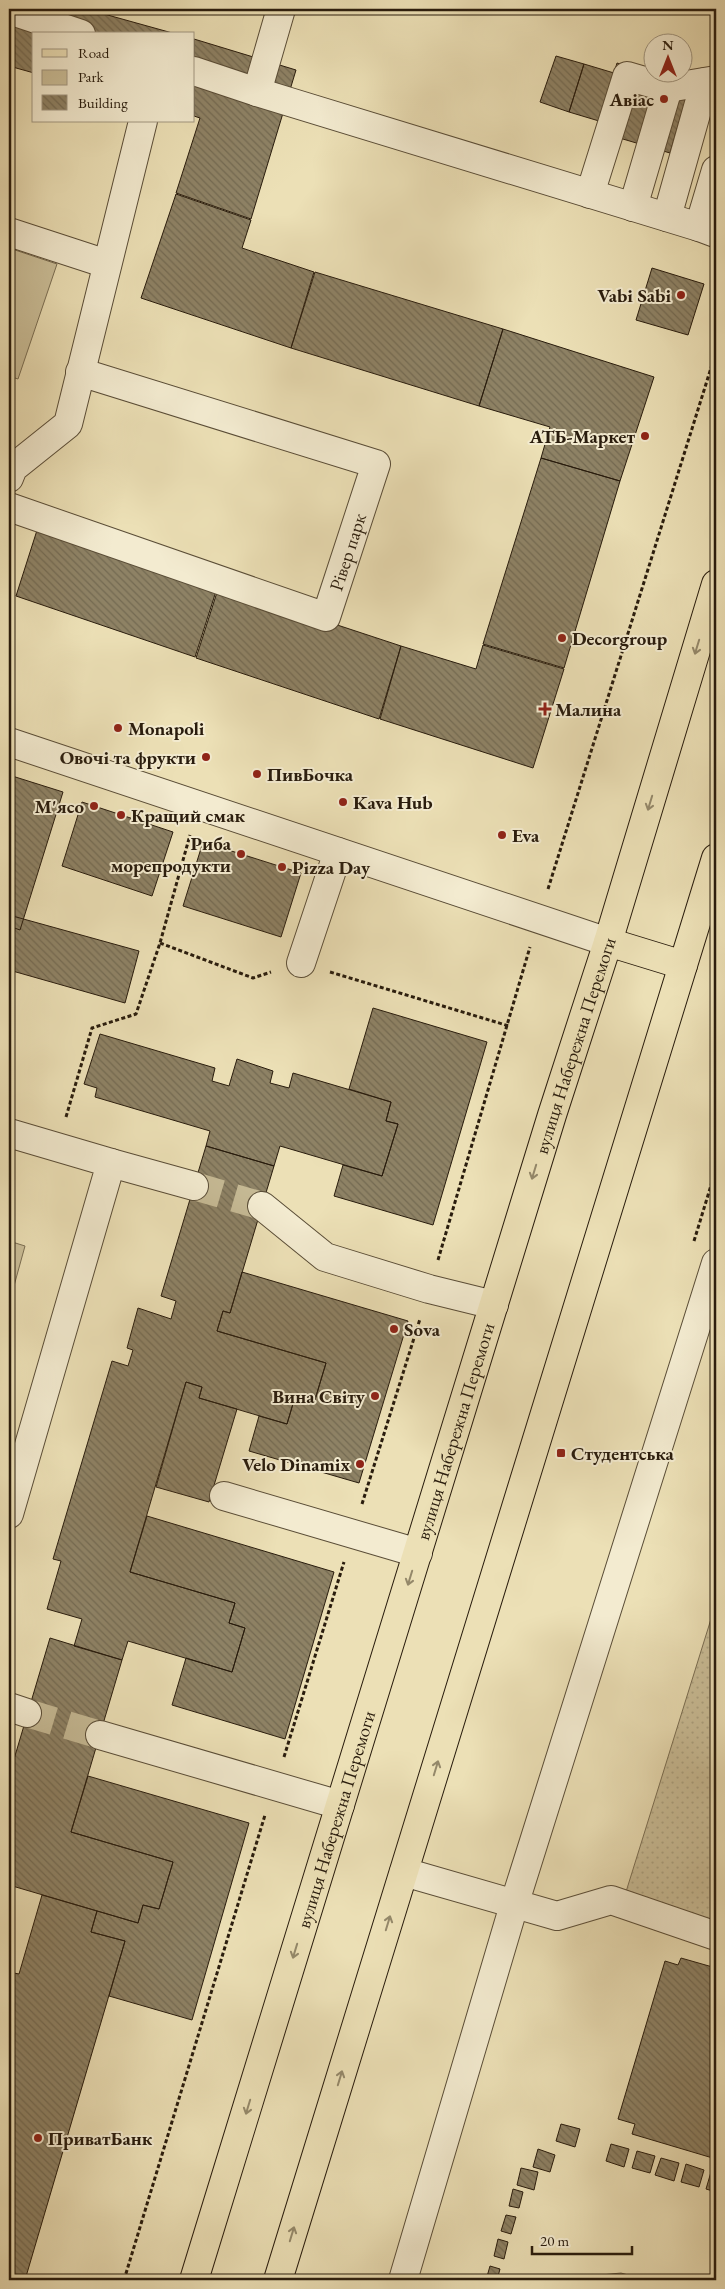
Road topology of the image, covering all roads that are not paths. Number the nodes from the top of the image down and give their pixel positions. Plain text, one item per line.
1 (281, 9) edge
2 (9, 10) edge
3 (75, 32) edge
4 (195, 71) edge
5 (711, 81) edge
6 (668, 88) junction
7 (257, 92) junction
8 (143, 122) edge
9 (716, 170) edge
10 (590, 194) junction
11 (633, 207) junction
12 (667, 217) junction
13 (708, 230) edge
14 (9, 232) edge
15 (110, 253) junction
16 (80, 372) junction
17 (9, 478) edge
18 (9, 507) edge
19 (716, 584) edge
20 (9, 742) edge
21 (338, 852) junction
22 (716, 858) edge
23 (608, 942) junction
24 (300, 963) road end
25 (683, 965) junction
26 (9, 1132) edge
27 (111, 1163) junction
28 (194, 1186) tunnel mouth
29 (262, 1206) tunnel mouth
30 (716, 1263) edge
31 (494, 1305) junction
32 (224, 1496) dead end
33 (9, 1514) edge
34 (418, 1553) junction
35 (100, 1735) tunnel mouth
36 (340, 1805) junction
37 (404, 1872) junction
38 (514, 1905) junction
39 (716, 1936) edge
40 (194, 2280) edge
41 (278, 2280) edge
42 (403, 2280) edge

1 - 7 street
2 - 3 street
4 - 7 street
5 - 6 street
5 - 12 street
6 - 10 street
6 - 11 street
7 - 10 street
8 - 15 street
9 - 13 street
10 - 11 street
11 - 12 street
12 - 13 street
14 - 15 street
15 - 16 street
16 - 17 street
16 - 18 street, Рівер парк
19 -> 23 main road, вулиця Набережна Перемоги
20 - 21 street
21 - 23 street
21 - 24 street
22 - 25 main road
23 - 25 main road
23 -> 31 main road, вулиця Набережна Перемоги
37 -> 25 main road
26 - 27 street
27 - 28 street
27 - 33 street
29 - 31 street
30 - 38 street
31 - 34 main road, вулиця Набережна Перемоги
32 - 34 street
34 -> 36 main road, вулиця Набережна Перемоги
35 - 36 street
36 -> 40 main road, вулиця Набережна Перемоги
37 - 38 street
41 -> 37 main road
38 - 39 street
38 - 42 street

